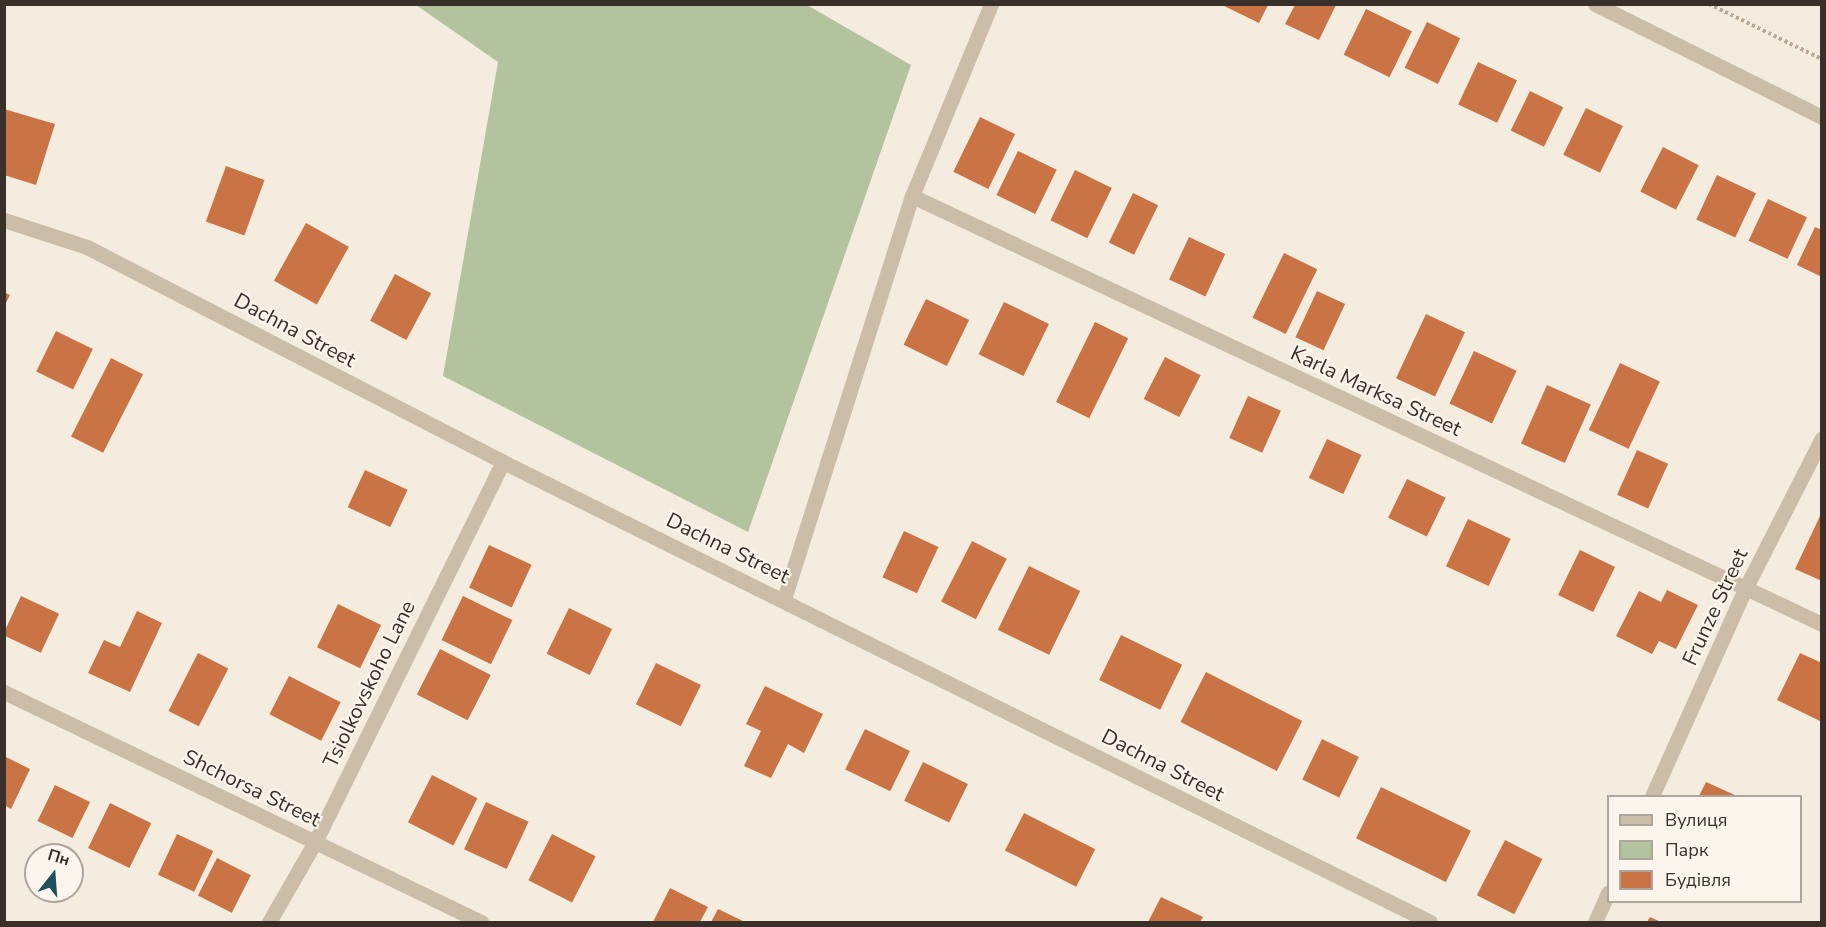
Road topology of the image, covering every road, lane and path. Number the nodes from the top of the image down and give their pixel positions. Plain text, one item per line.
1 (991, 4) edge
2 (1709, 4) edge
3 (1598, 5) edge
4 (1821, 59) edge
5 (1821, 117) edge
6 (912, 196) junction
7 (4, 220) edge
8 (1821, 438) edge
9 (503, 462) junction
10 (1745, 589) junction
11 (784, 599) junction
12 (1821, 624) edge
13 (4, 692) edge
14 (1652, 795) edge
15 (315, 842) junction
16 (1607, 895) edge
17 (269, 922) edge
18 (481, 922) edge
19 (1430, 922) edge
20 (1595, 922) edge

1 - 6 street
2 - 4 path
3 - 5 street
6 - 10 street, Karla Marksa Street
6 - 11 street
7 - 9 street, Dachna Street
8 - 10 street, Frunze Street
9 - 11 street, Dachna Street
9 - 15 street, Tsiolkovskoho Lane
10 - 12 street, Karla Marksa Street
10 - 14 street, Frunze Street
11 - 19 street, Dachna Street
13 - 15 street, Shchorsa Street
15 - 17 street, Tsiolkovskoho Lane
15 - 18 street, Shchorsa Street
16 - 20 street

